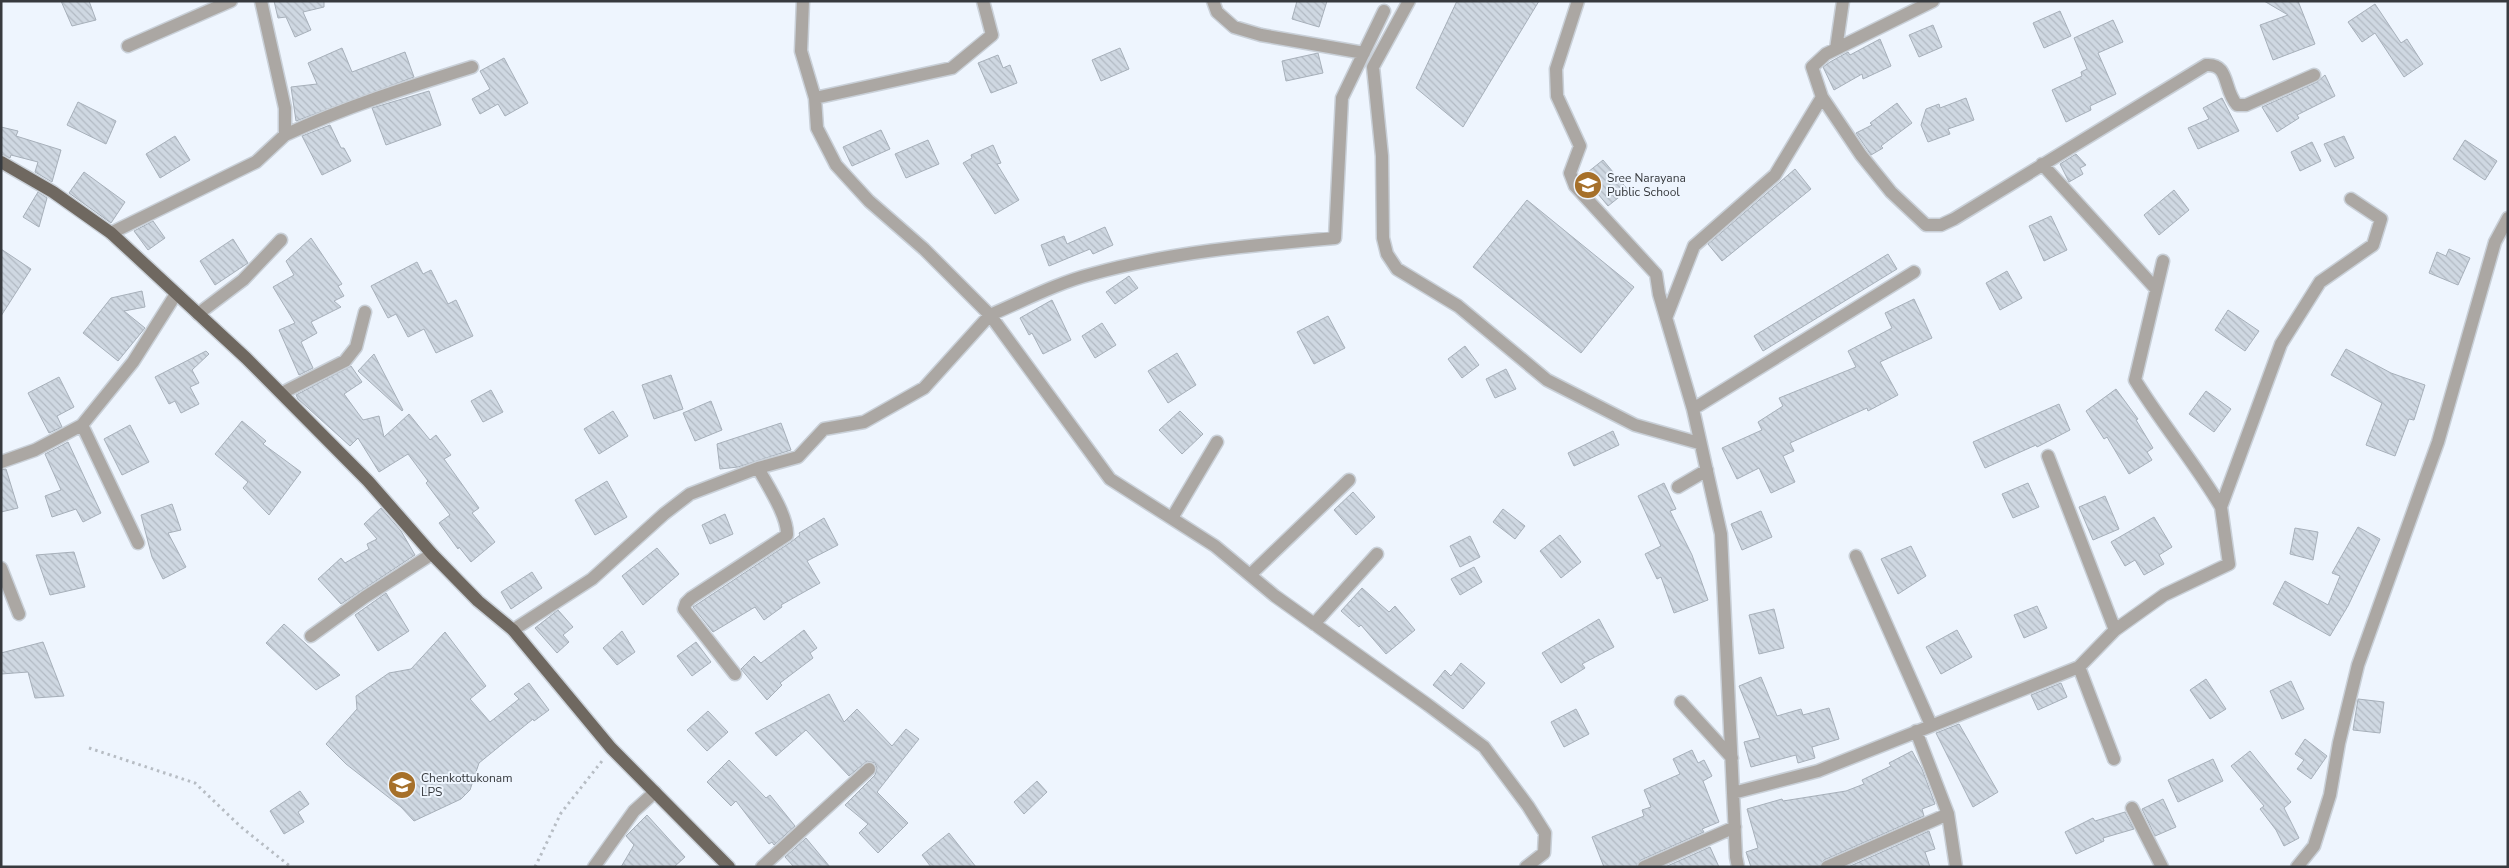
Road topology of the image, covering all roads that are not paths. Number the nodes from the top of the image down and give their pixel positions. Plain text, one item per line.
1 (231, 1) edge
2 (261, 1) edge
3 (803, 1) edge
4 (983, 1) edge
5 (1213, 1) edge
6 (1409, 1) edge
7 (1578, 1) edge
8 (1843, 1) edge
9 (1933, 1) edge
10 (1384, 11) dead end
11 (128, 46) dead end
12 (1836, 48) junction
13 (1364, 53) junction
14 (472, 67) dead end
15 (2314, 75) dead end
16 (815, 98) junction
17 (1822, 98) junction
18 (285, 135) junction
19 (1, 162) edge
20 (2042, 164) junction
21 (2351, 199) dead end
22 (2508, 218) edge
23 (110, 233) junction
24 (281, 240) dead end
25 (2163, 261) dead end
26 (1914, 272) dead end
27 (2156, 289) junction
28 (176, 294) junction
29 (365, 312) dead end
30 (198, 314) junction
31 (990, 315) junction
32 (1666, 318) junction
33 (282, 393) junction
34 (1693, 409) junction
35 (82, 425) junction
36 (1218, 442) dead end
37 (1699, 443) junction
38 (2048, 456) dead end
39 (1, 462) edge
40 (758, 468) junction
41 (1707, 470) junction
42 (1349, 480) dead end
43 (1678, 487) dead end
44 (2221, 507) junction
45 (1172, 518) junction
46 (138, 543) dead end
47 (432, 554) junction
48 (1376, 554) dead end
49 (1856, 556) dead end
50 (1, 568) edge
51 (1250, 575) junction
52 (19, 614) dead end
53 (1314, 624) junction
54 (512, 630) junction
55 (2115, 630) junction
56 (311, 636) dead end
57 (2079, 667) junction
58 (735, 674) dead end
59 (1681, 702) dead end
60 (1931, 725) junction
61 (1916, 731) junction
62 (1732, 758) junction
63 (2114, 759) dead end
64 (869, 769) dead end
65 (655, 792) junction
66 (1733, 793) junction
67 (2132, 808) dead end
68 (1948, 814) junction
69 (1735, 827) junction
70 (594, 867) edge
71 (729, 867) edge
72 (762, 867) edge
73 (1526, 867) edge
74 (1644, 867) edge
75 (1738, 867) edge
76 (1827, 867) edge
77 (1956, 867) edge
78 (2162, 867) edge
79 (2298, 867) edge

1 - 11 street
2 - 18 street
3 - 16 street
4 - 16 street
5 - 13 street
6 - 37 street
7 - 32 street
8 - 12 street
9 - 12 street
10 - 13 street
12 - 17 street
13 - 31 street
14 - 18 street
15 - 20 street
16 - 31 street
17 - 20 street
17 - 32 street
18 - 23 street
19 - 23 main road
20 - 27 street
21 - 44 street
22 - 79 street
23 - 28 main road
24 - 30 street
25 - 27 street
26 - 34 street
27 - 44 street
28 - 30 main road
28 - 35 street
29 - 33 street
30 - 33 main road
31 - 40 street
31 - 45 street
32 - 34 street
33 - 47 main road
34 - 37 street
35 - 39 street
35 - 46 street
36 - 45 street
37 - 41 street
38 - 55 street
40 - 54 street
40 - 58 street
41 - 43 street
41 - 62 street
42 - 51 street
44 - 55 street
45 - 51 street
47 - 54 main road
47 - 56 street
48 - 53 street
49 - 60 street
50 - 52 street
51 - 53 street
53 - 73 street
54 - 65 main road
55 - 57 street
57 - 60 street
57 - 63 street
59 - 62 street
60 - 61 street
61 - 66 street
61 - 68 street
62 - 66 street
64 - 72 street
65 - 70 street
65 - 71 main road
66 - 69 street
67 - 78 street
68 - 76 street
68 - 77 street
69 - 74 street
69 - 75 street

